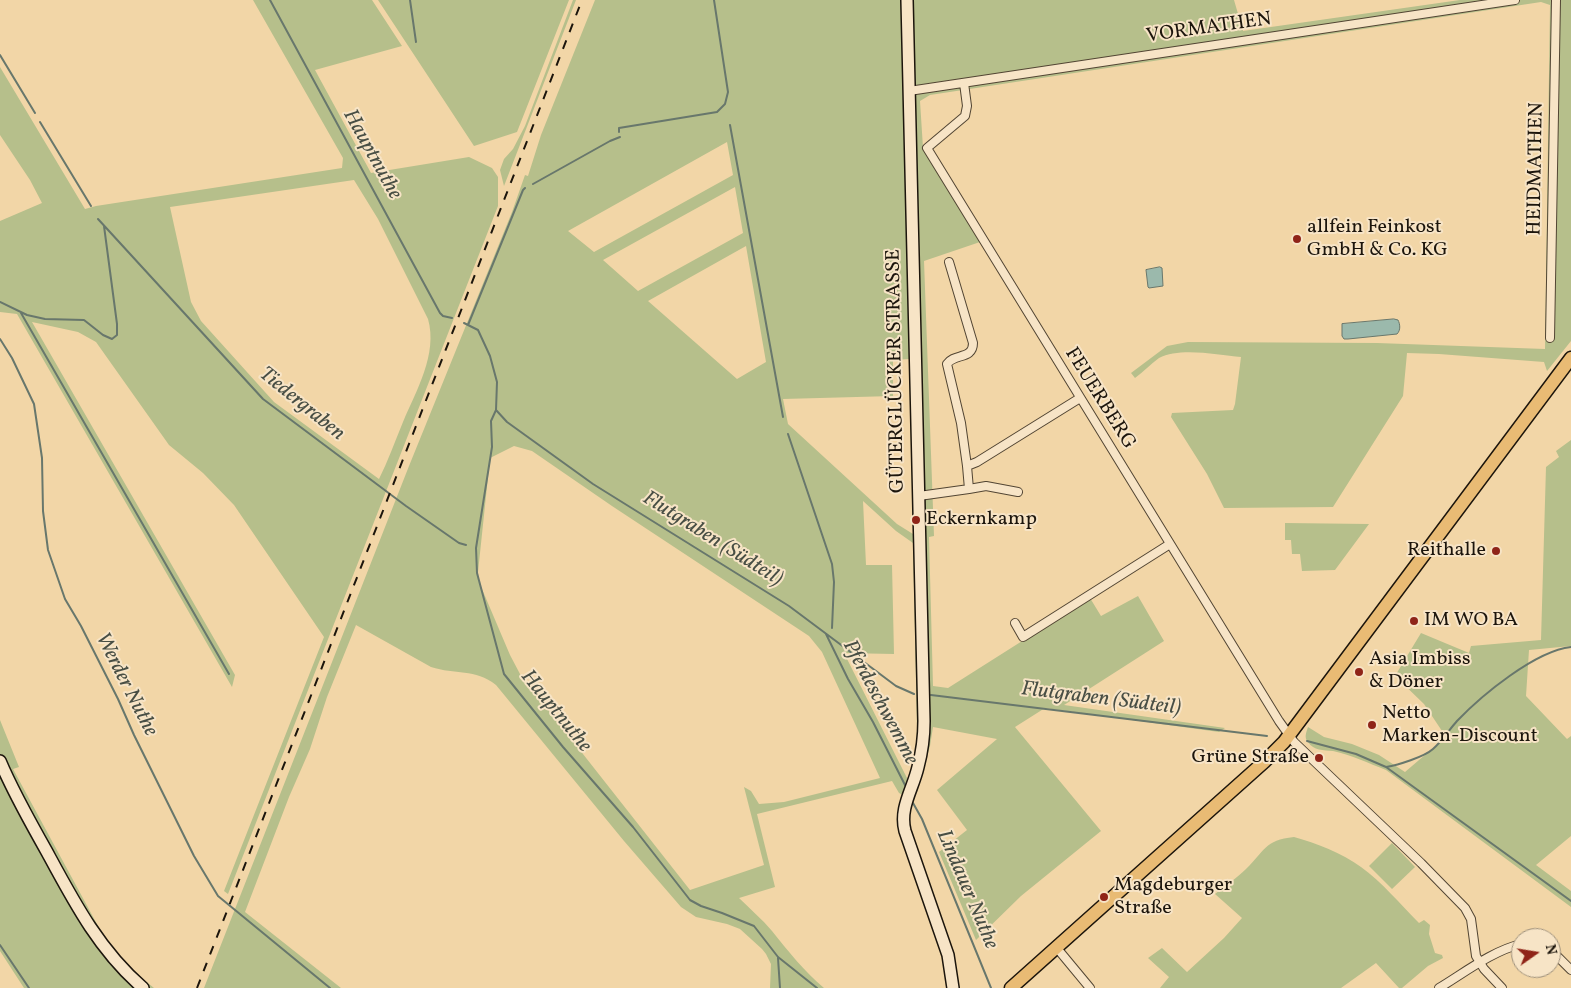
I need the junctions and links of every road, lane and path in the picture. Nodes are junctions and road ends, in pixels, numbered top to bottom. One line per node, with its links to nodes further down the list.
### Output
1 (907, 0): 5 (street, GÜTERGLÜCKER STRASSE)
2 (1515, 0): 4 (street, VORMATHEN)
3 (1556, 0): 7 (street, HEIDMATHEN)
4 (964, 83): 5 (street, VORMATHEN); 9 (street, FEUERBERG)
5 (909, 91): 13 (street, GÜTERGLÜCKER STRASSE)
6 (949, 262): 10 (street)
7 (1550, 338)
8 (1571, 358): 16 (main road)
9 (1080, 398): 10 (street); 14 (street, FEUERBERG)
10 (967, 466): 11 (street)
11 (969, 489): 12 (street); 13 (street)
12 (1018, 492)
13 (919, 496): 24 (street, GÜTERGLÜCKER STRASSE)
14 (1170, 544): 15 (street); 16 (street, FEUERBERG)
15 (1015, 623)
16 (1290, 736): 18 (main road); 21 (street)
17 (0, 761): 23 (street)
18 (1056, 948): 25 (main road); 26 (street)
19 (1511, 948): 21 (street)
20 (1561, 960): 22 (street)
21 (1480, 963): 27 (street); 28 (street)
22 (1571, 970)
23 (143, 988)
24 (953, 988)
25 (1011, 988)
26 (1090, 988)
27 (1439, 988)
28 (1502, 988)

